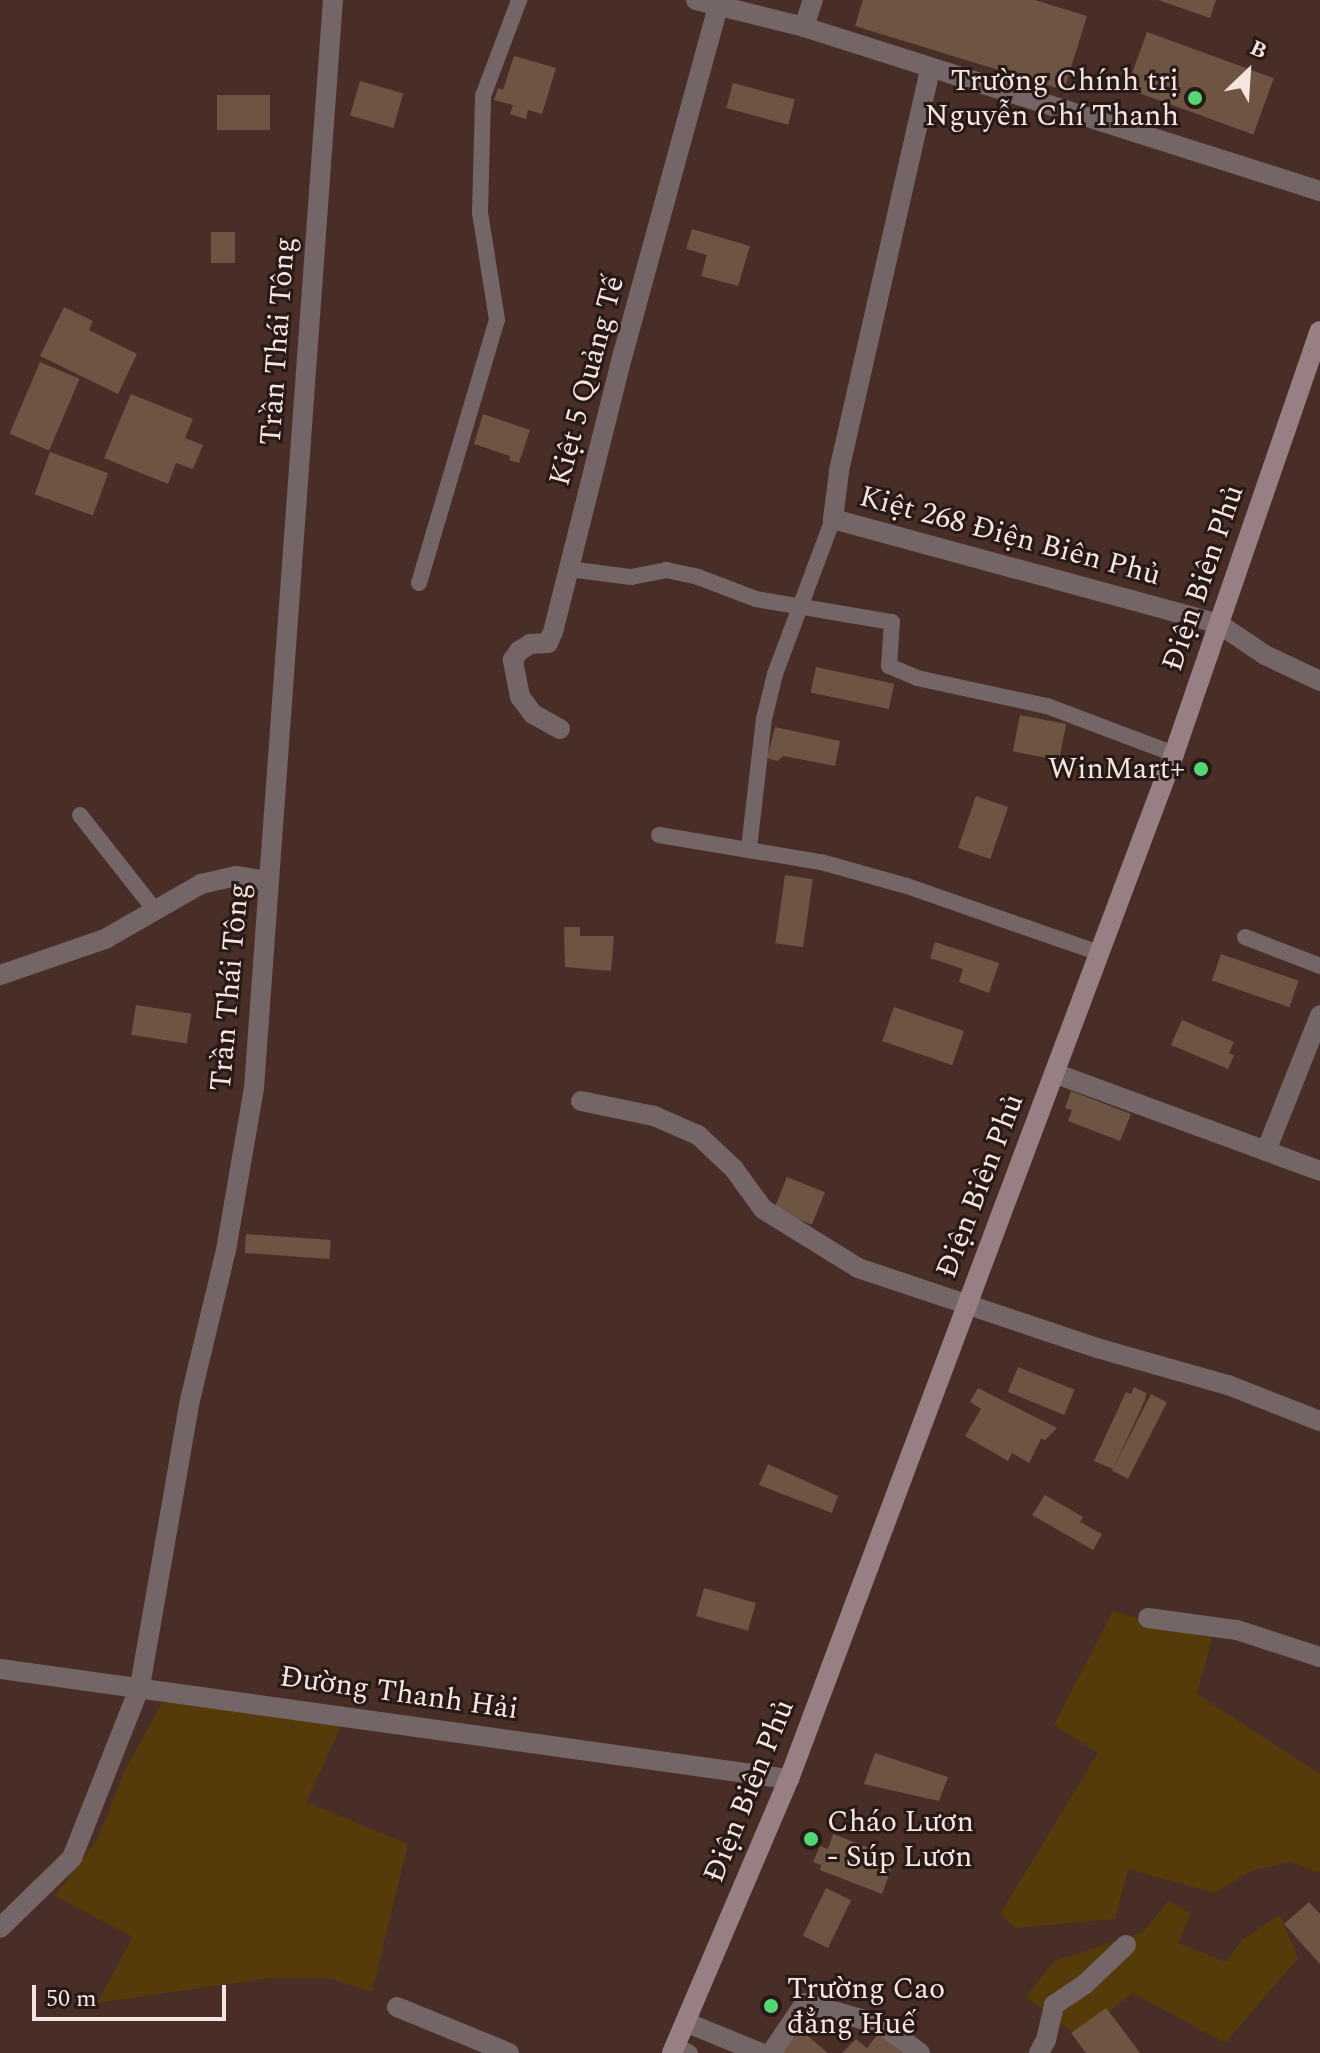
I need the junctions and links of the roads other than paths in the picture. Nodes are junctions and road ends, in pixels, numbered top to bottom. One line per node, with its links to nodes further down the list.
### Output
1 (333, 0): 21 (street, Trần Thái Tông)
2 (519, 0): 12 (lane)
3 (696, 0): 5 (street)
4 (813, 0): 6 (street)
5 (718, 7): 6 (street); 11 (street, Kiệt 5 Quảng Tế)
6 (804, 27): 7 (street)
7 (930, 70): 8 (street); 10 (street)
8 (1320, 191)
9 (1320, 331): 14 (main road, Điện Biên Phủ)
10 (833, 519): 13 (lane); 14 (street, Kiệt 268 Điện Biên Phủ)
11 (569, 569): 13 (lane); 16 (street, Kiệt 5 Quảng Tế)
12 (419, 583)
13 (802, 606): 17 (lane); 20 (lane)
14 (1219, 624): 15 (street, Kiệt 268 Điện Biên Phủ); 17 (main road, Điện Biên Phủ)
15 (1320, 681)
16 (560, 729)
17 (1174, 754): 24 (main road, Điện Biên Phủ)
18 (80, 815): 22 (lane)
19 (659, 835): 20 (lane)
20 (749, 848): 24 (lane)
21 (269, 881): 22 (street); 37 (street, Trần Thái Tông)
22 (154, 909): 26 (street)
23 (1245, 937): 25 (lane)
24 (1099, 953): 28 (main road, Điện Biên Phủ)
25 (1320, 966)
26 (0, 975)
27 (1320, 1015): 30 (street)
28 (1054, 1073): 30 (street); 32 (main road, Điện Biên Phủ)
29 (581, 1101): 32 (street)
30 (1266, 1151): 31 (street)
31 (1320, 1171)
32 (968, 1303): 33 (street); 38 (main road, Điện Biên Phủ)
33 (1320, 1421)
34 (1148, 1618): 35 (street)
35 (1320, 1657)
36 (0, 1669): 37 (street, Đường Thanh Hải)
37 (140, 1686): 38 (street, Đường Thanh Hải); 39 (street, Trần Thái Tông)
38 (789, 1779): 42 (main road, Điện Biên Phủ)
39 (0, 1928)
40 (1126, 1945): 48 (street)
41 (397, 2007): 44 (street)
42 (685, 2022): 43 (main road, Điện Biên Phủ); 45 (street)
43 (679, 2050)
44 (509, 2053)
45 (761, 2053)
46 (771, 2053): 47 (street)
47 (920, 2053)
48 (1039, 2053)

